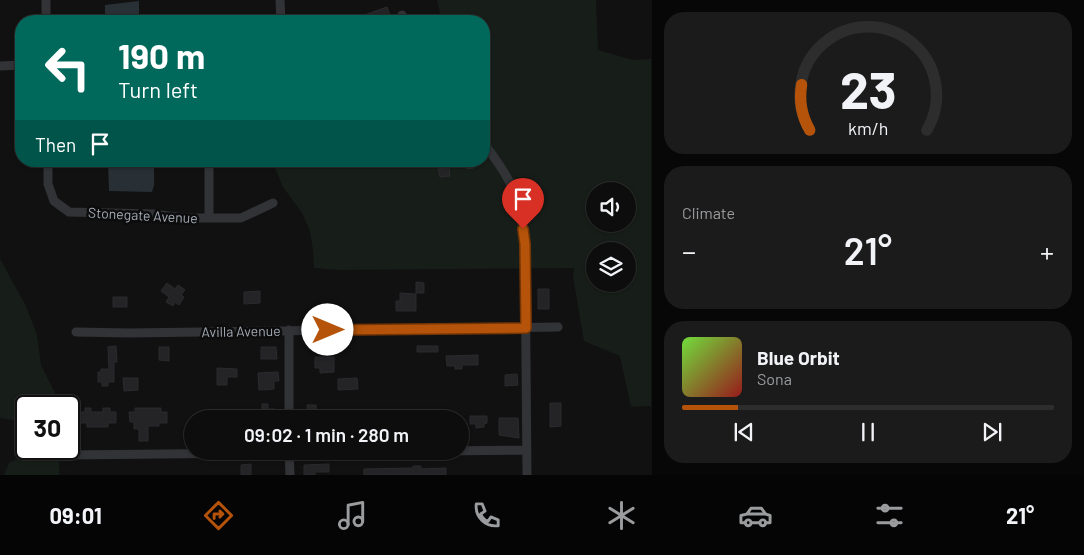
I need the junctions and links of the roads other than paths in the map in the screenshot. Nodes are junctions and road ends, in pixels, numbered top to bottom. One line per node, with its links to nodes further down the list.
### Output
1 (46, 0): 3 (street)
2 (280, 0): 4 (street)
3 (46, 15)
4 (281, 15)
5 (0, 66): 6 (street)
6 (15, 66)
7 (490, 153): 13 (street)
8 (48, 167): 11 (street, Stonegate Avenue)
9 (209, 167): 11 (street)
10 (273, 203): 11 (street, Stonegate Avenue)
11 (209, 218)
12 (558, 327): 13 (street, Avilla Avenue)
13 (526, 328): 14 (street, Avilla Avenue); 18 (street)
14 (289, 330): 15 (street, Avilla Avenue); 16 (street)
15 (76, 332)
16 (289, 410)
17 (469, 450): 18 (street)
18 (527, 450): 23 (street)
19 (184, 453): 20 (street)
20 (80, 455)
21 (289, 460): 22 (street)
22 (290, 475)
23 (527, 475)

